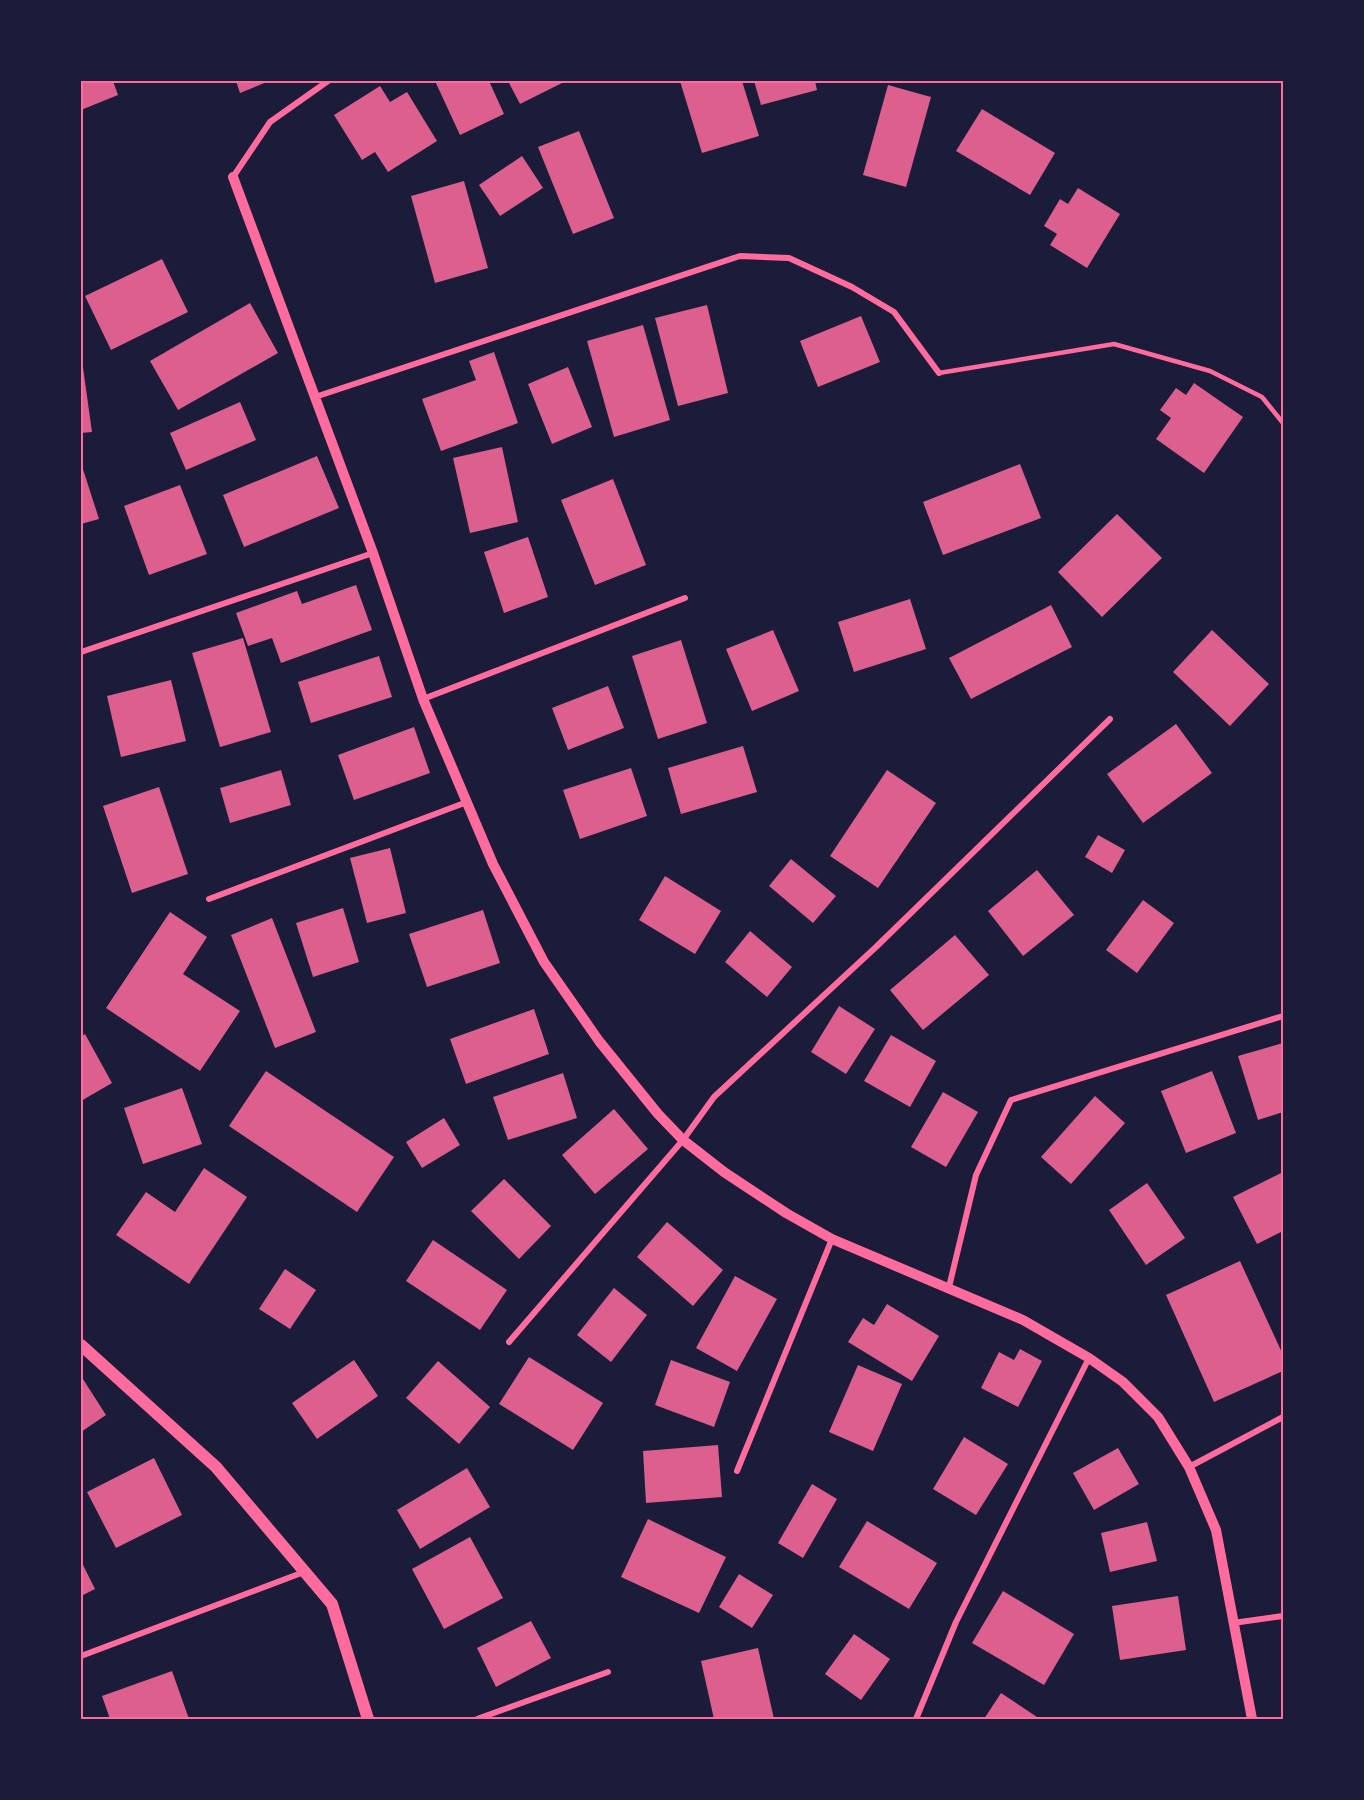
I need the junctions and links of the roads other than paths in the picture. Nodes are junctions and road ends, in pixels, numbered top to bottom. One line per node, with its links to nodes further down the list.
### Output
1 (328, 81): 2 (street)
2 (233, 177): 4 (street)
3 (939, 373): 4 (street); 5 (lane)
4 (315, 397): 6 (street)
5 (1283, 423)
6 (373, 553): 8 (street); 9 (street)
7 (685, 598): 9 (street)
8 (81, 652)
9 (423, 699): 11 (street)
10 (1110, 719): 14 (street)
11 (468, 801): 12 (street); 14 (street)
12 (209, 899)
13 (1283, 1016): 16 (street)
14 (683, 1140): 15 (street); 17 (street)
15 (832, 1239): 16 (street); 22 (street)
16 (949, 1287): 19 (street)
17 (508, 1342)
18 (81, 1346): 23 (main road)
19 (1089, 1358): 21 (street); 30 (street)
20 (1283, 1417): 21 (street)
21 (1189, 1467): 25 (street)
22 (737, 1471)
23 (304, 1571): 26 (street); 28 (main road)
24 (1283, 1616): 25 (street)
25 (1233, 1623): 31 (street)
26 (81, 1656)
27 (608, 1672): 29 (street)
28 (368, 1719)
29 (477, 1719)
30 (916, 1719)
31 (1251, 1719)

